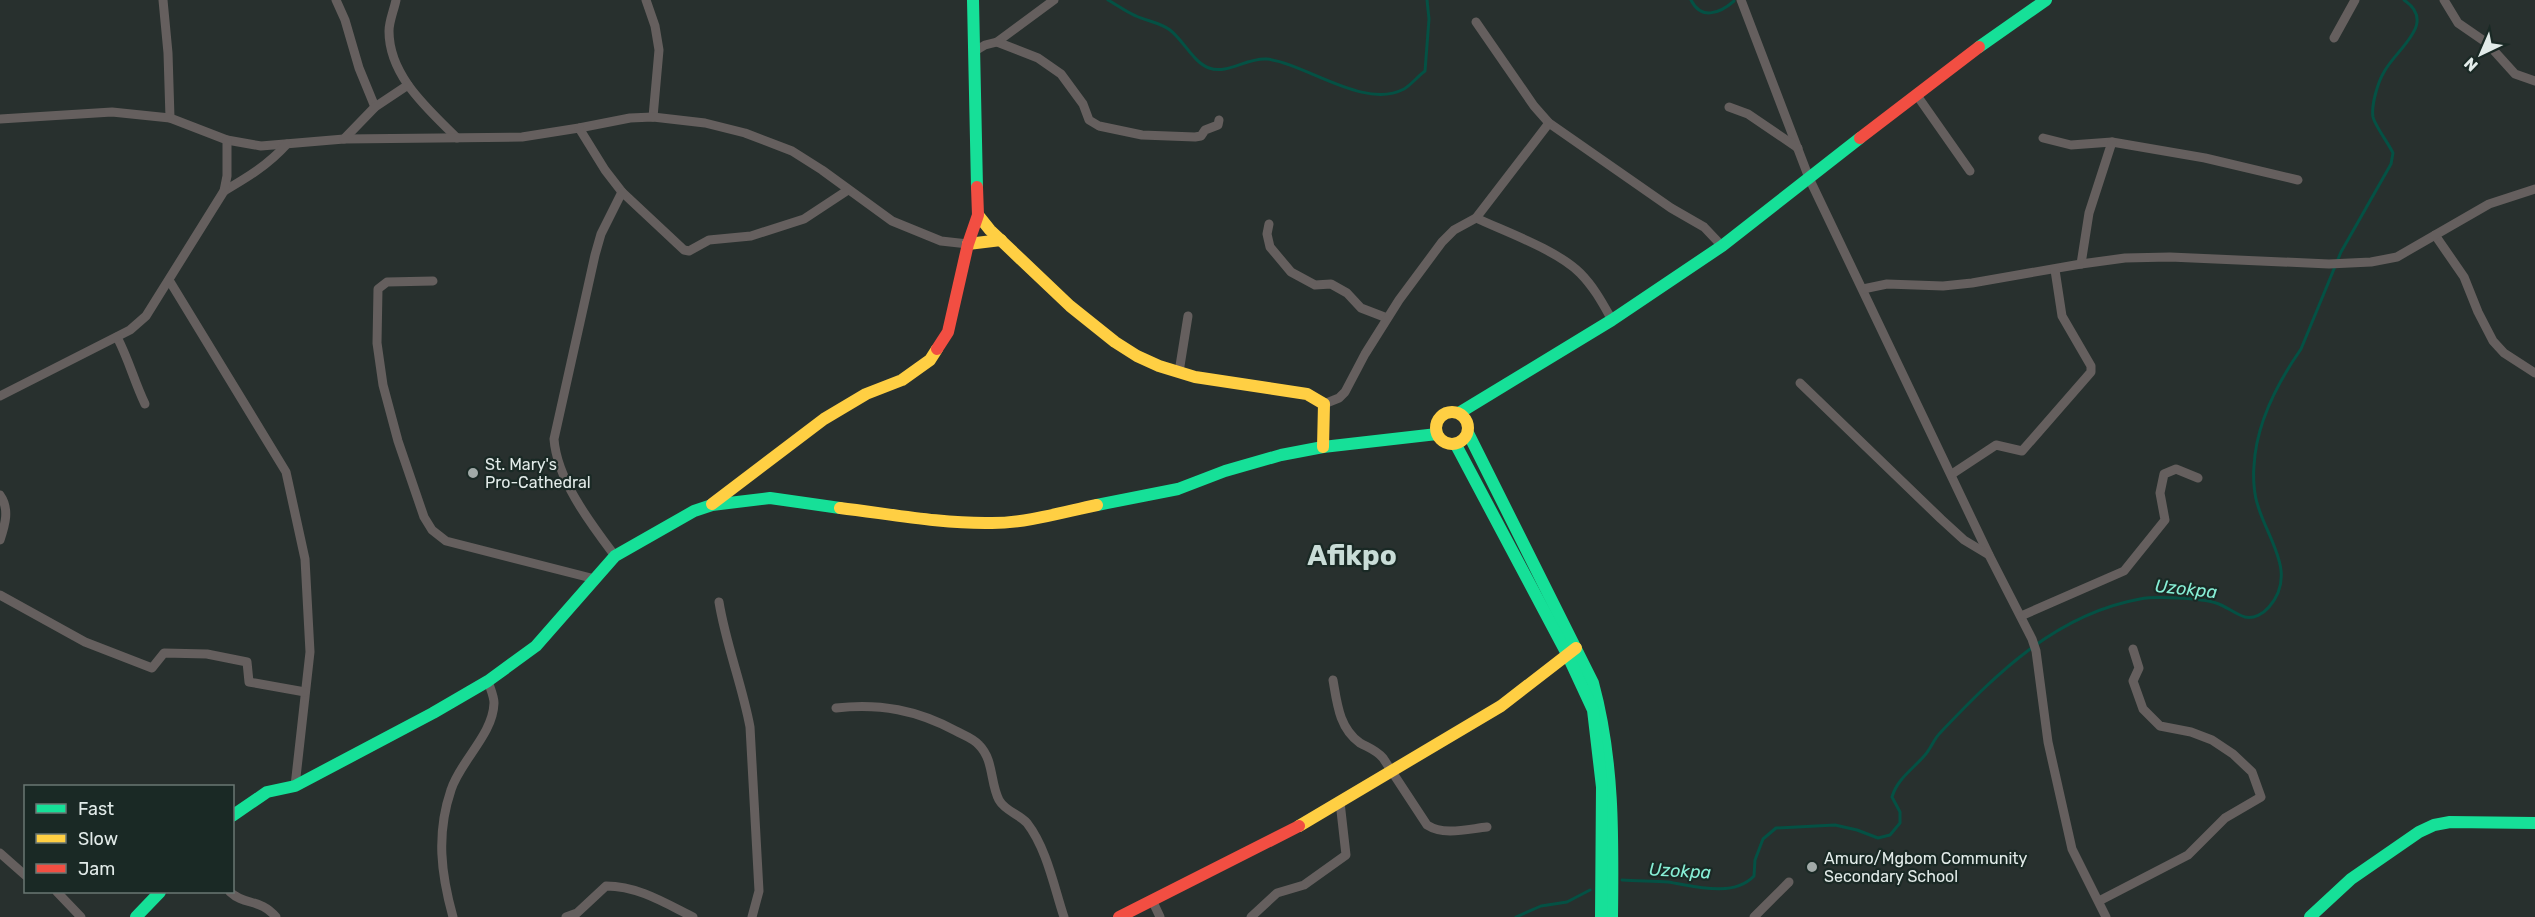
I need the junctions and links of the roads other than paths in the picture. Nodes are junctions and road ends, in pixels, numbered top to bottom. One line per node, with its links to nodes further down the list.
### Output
1 (163, 0): 21 (street)
2 (336, 0): 18 (street)
3 (396, 0): 16 (street)
4 (646, 0): 20 (street)
5 (973, 0): 14 (street)
6 (1054, 0): 13 (street)
7 (1740, 0): 32 (street)
8 (2046, 0): 17 (street)
9 (2355, 0): 12 (street)
10 (2444, 0): 15 (street)
11 (1476, 22): 24 (street)
12 (2334, 38)
13 (997, 42): 14 (street); 23 (street)
14 (975, 51): 40 (street)
15 (2535, 81)
16 (408, 85): 18 (street); 26 (street)
17 (1916, 94): 33 (street); 34 (street)
18 (375, 107): 28 (street)
19 (1729, 107): 32 (street)
20 (653, 117): 25 (street); 38 (street)
21 (170, 118): 22 (street); 29 (street)
22 (0, 119)
23 (1219, 120)
24 (1549, 123): 41 (street); 46 (street)
25 (579, 128): 26 (street); 39 (street)
26 (457, 138): 28 (street)
27 (2043, 138): 30 (street)
28 (344, 139): 31 (street)
29 (227, 140): 31 (street); 37 (street)
30 (2112, 142): 35 (street); 47 (street)
31 (286, 144): 37 (street)
32 (1798, 148): 34 (street)
33 (1970, 171)
34 (1809, 178): 46 (street); 51 (street)
35 (2298, 180)
36 (2535, 189): 43 (street)
37 (224, 190): 49 (street)
38 (848, 190): 39 (street); 45 (street)
39 (622, 192): 75 (street)
40 (978, 214): 44 (street); 45 (street)
41 (1476, 218): 53 (street); 54 (street)
42 (1269, 224): 53 (street)
43 (2435, 235): 47 (street); 57 (street)
44 (1001, 240): 45 (street); 56 (street)
45 (968, 244): 68 (street)
46 (1722, 246): 54 (street)
47 (2081, 264): 48 (street)
48 (2055, 270): 51 (street); 67 (street)
49 (169, 280): 55 (street); 84 (street)
50 (434, 281): 76 (street)
51 (1863, 289): 67 (street)
52 (1188, 316): 56 (street)
53 (1387, 318): 61 (street)
54 (1612, 320): 62 (street)
55 (117, 337): 59 (street); 60 (street)
56 (1179, 372): 61 (street)
57 (2535, 374)
58 (1800, 383): 74 (street)
59 (0, 396)
60 (145, 404)
61 (1324, 404): 66 (street)
62 (1459, 413): 63 (street); 64 (street)
63 (1468, 433): 65 (street); 81 (street)
64 (1437, 434): 65 (street); 66 (street)
65 (1456, 445): 81 (street)
66 (1323, 447): 71 (street)
67 (1952, 474): 74 (street)
68 (749, 476): 71 (street); 72 (street)
69 (2198, 478): 79 (street)
70 (0, 495): 73 (street)
71 (765, 498): 72 (street)
72 (712, 505): 75 (street)
73 (0, 540)
74 (1989, 555): 79 (street)
75 (615, 556): 76 (street)
76 (595, 579): 83 (street)
77 (0, 595): 84 (street)
78 (719, 602): 107 (street)
79 (2022, 616): 98 (street)
80 (2133, 649): 98 (street)
81 (1572, 651): 86 (street); 112 (street); 113 (street)
82 (1333, 680): 86 (street)
83 (488, 681): 87 (street); 104 (street)
84 (304, 692): 87 (street)
85 (837, 708): 108 (street)
86 (1392, 772): 88 (street); 91 (street)
87 (295, 786): 89 (street)
88 (1340, 802): 99 (street); 111 (street)
89 (234, 815)
90 (2535, 823): 116 (street)
91 (1487, 827)
92 (0, 853): 93 (street)
93 (24, 874)
94 (1789, 882): 114 (street)
95 (59, 893): 101 (street)
96 (158, 893): 102 (street)
97 (232, 893): 103 (street)
98 (2099, 901): 115 (street)
99 (1153, 902): 109 (street); 110 (street)
100 (678, 914): 105 (street); 106 (street)
101 (81, 917)
102 (136, 917)
103 (276, 917)
104 (453, 917)
105 (566, 917)
106 (693, 917)
107 (752, 917)
108 (1064, 917)
109 (1119, 917)
110 (1160, 917)
111 (1251, 917)
112 (1601, 917)
113 (1612, 917)
114 (1754, 917)
115 (2106, 917)
116 (2310, 917)

